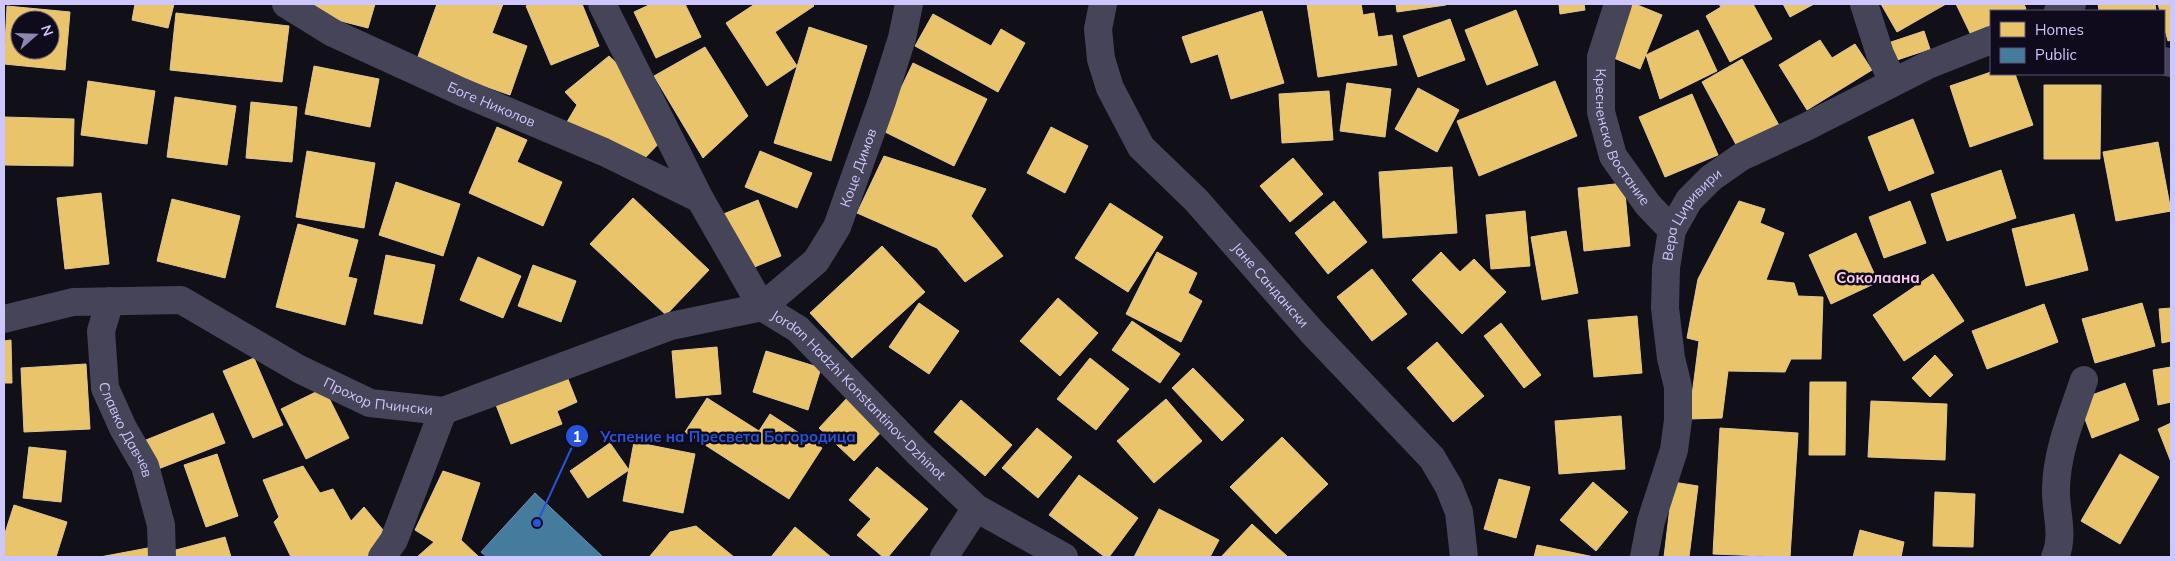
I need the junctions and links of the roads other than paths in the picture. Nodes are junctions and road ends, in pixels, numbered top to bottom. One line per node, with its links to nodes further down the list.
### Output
1 (286, 4): 11 (street, Боге Николов)
2 (602, 4): 11 (street, Jordan Hadzhi Konstantinov-Dzhinot)
3 (909, 4): 14 (street, Коце Димов)
4 (1103, 4): 23 (street, Јане Сандански)
5 (1618, 4): 12 (street, Кресненско Востание)
6 (1864, 4): 10 (street)
7 (2072, 4): 8 (street)
8 (2060, 10)
9 (1990, 40): 10 (street, Вера Циривири)
10 (1893, 82): 12 (street, Вера Циривири)
11 (700, 199): 14 (street, Jordan Hadzhi Konstantinov-Dzhinot)
12 (1672, 230): 24 (street, Вера Циривири)
13 (110, 301): 15 (street, Прохор Пчински); 17 (street, Прохор Пчински); 19 (street, Славко Давчев)
14 (762, 307): 17 (street, Прохор Пчински); 18 (street, Jordan Hadzhi Konstantinov-Dzhinot)
15 (4, 318)
16 (2084, 380): 25 (street)
17 (443, 410): 20 (street)
18 (976, 508): 21 (street); 22 (street, Jordan Hadzhi Konstantinov-Dzhinot)
19 (162, 557)
20 (382, 557)
21 (944, 557)
22 (1064, 557)
23 (1464, 557)
24 (1644, 557)
25 (2055, 557)

